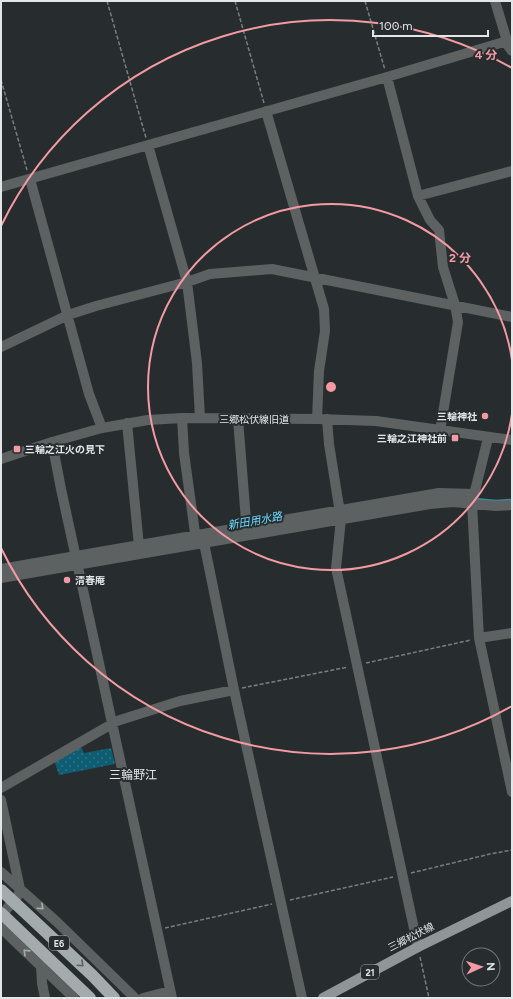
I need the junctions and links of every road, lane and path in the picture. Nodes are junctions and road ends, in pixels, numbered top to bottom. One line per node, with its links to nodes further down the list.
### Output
1 (107, 1): 9 (path)
2 (235, 1): 8 (path)
3 (365, 1): 6 (path)
4 (495, 1): 5 (street)
5 (509, 45): 6 (street)
6 (387, 77): 8 (street); 13 (street)
7 (1, 80): 11 (path)
8 (266, 111): 9 (street); 14 (street)
9 (148, 145): 11 (street); 15 (street)
10 (512, 171): 13 (street)
11 (30, 179): 12 (street); 17 (street)
12 (1, 187)
13 (418, 196): 16 (street)
14 (315, 278): 15 (street); 16 (street); 24 (street)
15 (187, 282): 17 (street); 22 (street)
16 (455, 305): 18 (street); 27 (street)
17 (68, 315): 19 (street); 26 (street)
18 (512, 317)
19 (1, 347)
20 (475, 414): 28 (path)
21 (182, 418): 22 (street, 三郷松伏線旧道); 25 (street, 三郷松伏線旧道); 37 (street)
22 (200, 418): 23 (street, 三郷松伏線旧道)
23 (238, 419): 24 (street, 三郷松伏線旧道); 36 (street)
24 (322, 419): 27 (street, 三郷松伏線旧道); 35 (street)
25 (127, 423): 26 (street, 三郷松伏線旧道); 38 (street)
26 (102, 428): 31 (street, 三郷松伏線旧道)
27 (440, 431): 28 (street, 三郷松伏線旧道)
28 (451, 433): 29 (street, 三郷松伏線旧道)
29 (488, 438): 30 (street, 三郷松伏線旧道); 33 (street)
30 (512, 440)
31 (52, 442): 32 (street, 三郷松伏線旧道); 39 (street)
32 (1, 459)
33 (473, 498): 34 (street); 35 (street); 43 (street)
34 (512, 505)
35 (340, 514): 36 (street); 51 (street)
36 (247, 531): 37 (street)
37 (198, 540): 38 (street); 39 (street); 44 (street)
38 (139, 546): 39 (street)
39 (77, 560): 40 (street); 41 (street); 45 (street)
40 (1, 569)
41 (1, 578)
42 (512, 633): 43 (street)
43 (479, 638): 47 (street)
44 (234, 690): 45 (street); 55 (street)
45 (112, 724): 46 (street); 59 (street)
46 (1, 788)
47 (512, 792)
48 (1, 800): 52 (street)
49 (512, 850): 51 (path)
50 (1, 872): 52 (street)
51 (402, 876): 55 (path); 60 (street)
52 (20, 889): 57 (street); 62 (street, one-way to 62)
53 (1, 890): 68 (highway, E6, one-way to 68, bridge)
54 (512, 901): 60 (main road, 三郷松伏線 / 21)
55 (281, 902): 59 (path); 71 (street)
56 (1, 913): 66 (highway, E6, bridge)
57 (1, 916)
58 (1, 928): 61 (street, one-way to 58)
59 (157, 929): 63 (street)
60 (418, 947): 72 (main road, 三郷松伏線 / 21); 73 (path)
61 (41, 966): 64 (street); 65 (street)
62 (123, 986): 67 (street); 69 (street)
63 (171, 994): 70 (street)
64 (45, 998)
65 (74, 998)
66 (90, 998)
67 (110, 998)
68 (114, 998)
69 (135, 998)
70 (143, 998)
71 (302, 998)
72 (324, 998)
73 (429, 998)

